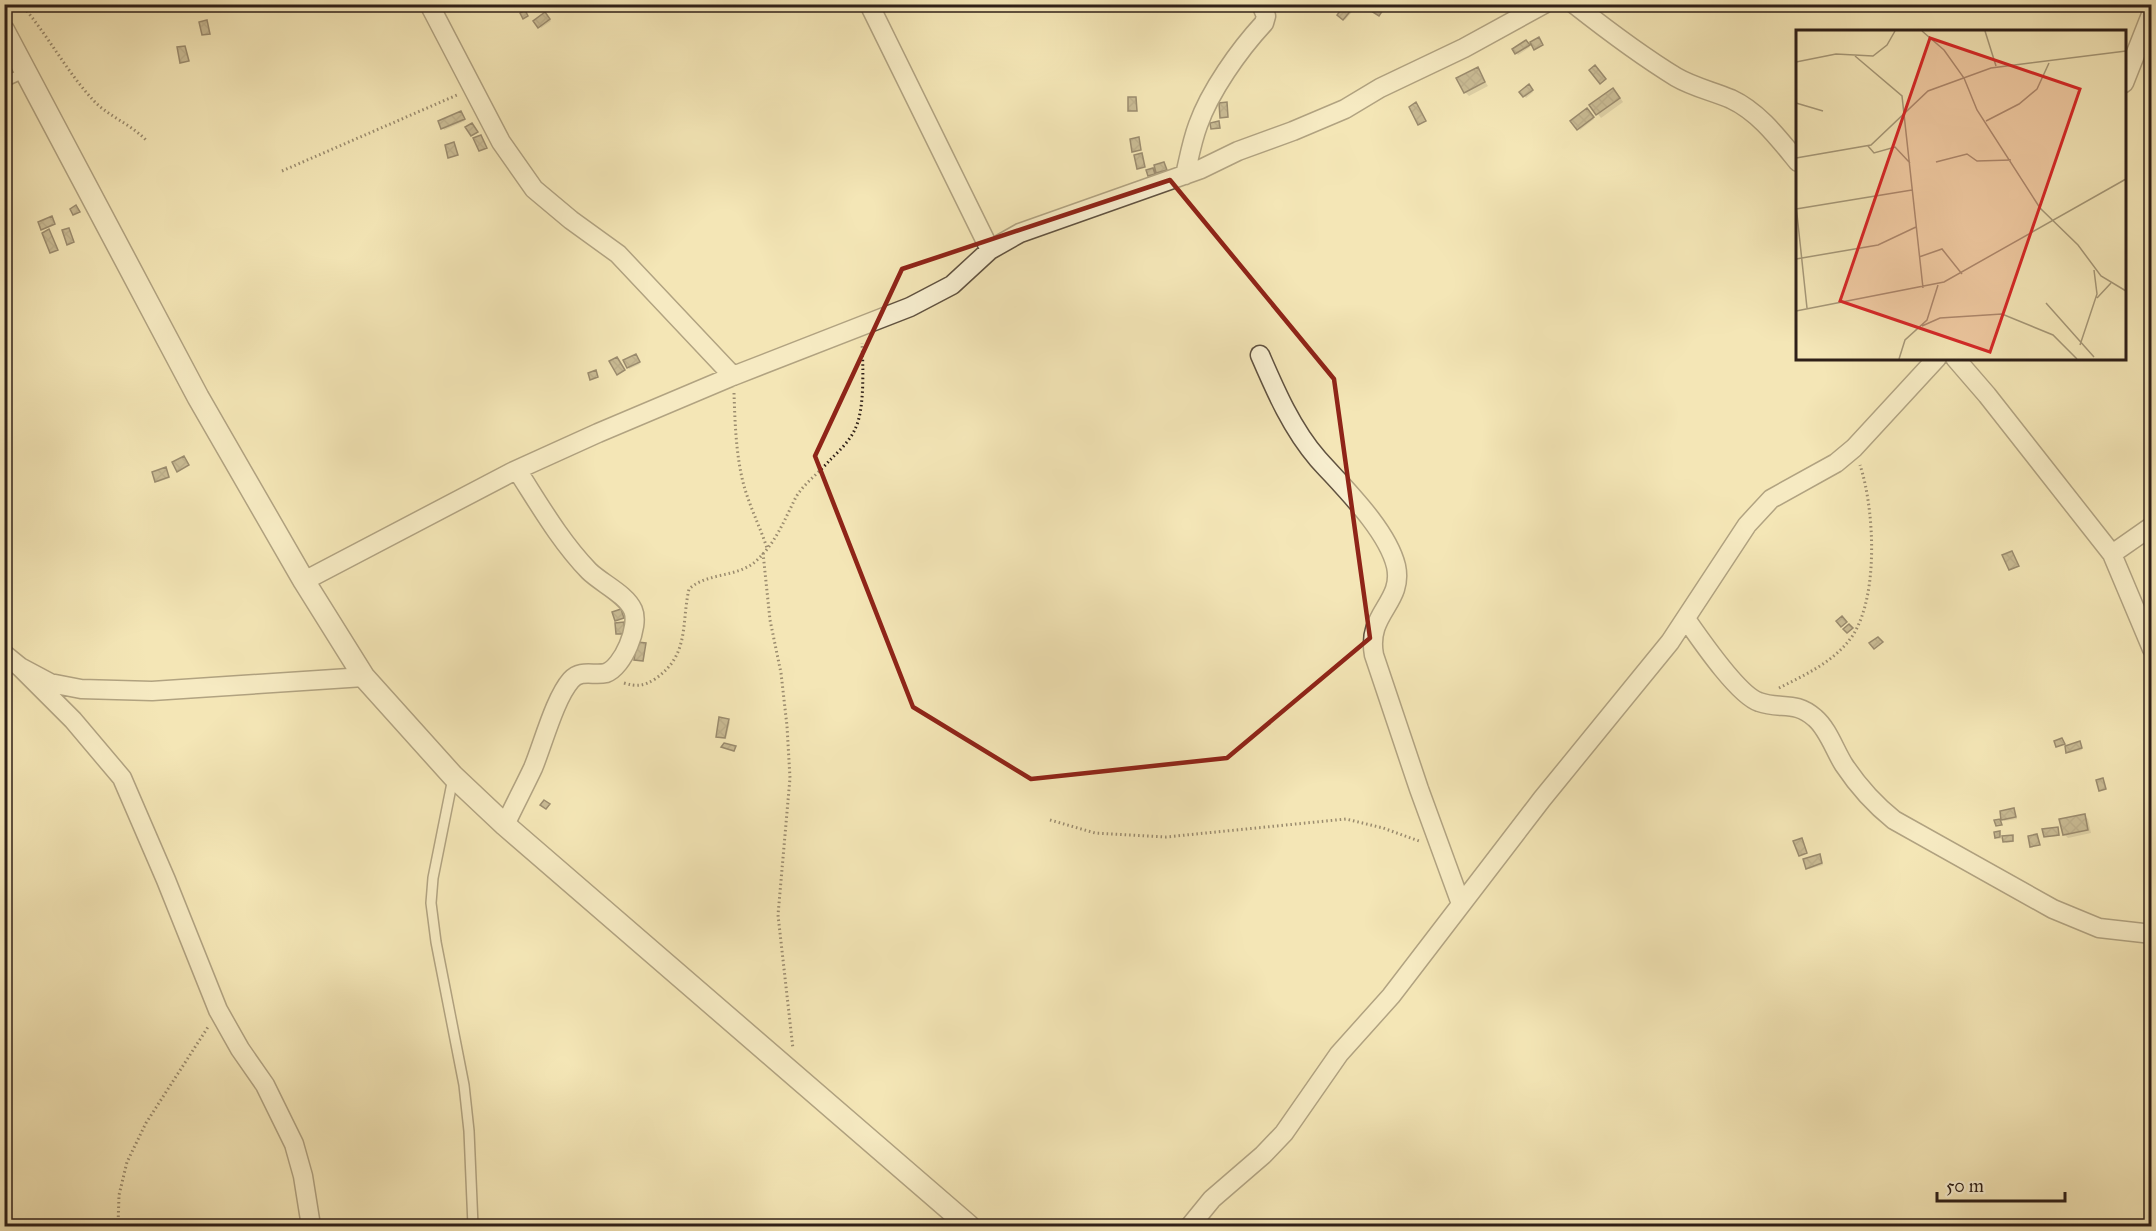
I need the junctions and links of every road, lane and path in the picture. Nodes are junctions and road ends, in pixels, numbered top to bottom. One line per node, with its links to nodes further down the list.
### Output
1 (21, 4): 13 (path)
2 (429, 4): 12 (street)
3 (869, 4): 17 (street)
4 (1261, 4): 16 (street)
5 (1544, 4): 16 (street)
6 (1574, 4): 14 (street)
7 (2151, 12): 10 (street)
8 (4, 31): 9 (street)
9 (26, 72): 11 (lane); 29 (street)
10 (2126, 78)
11 (4, 82)
12 (473, 89): 15 (path); 22 (street)
13 (146, 140)
14 (1796, 161)
15 (282, 171)
16 (1185, 175): 17 (street)
17 (990, 250): 18 (street)
18 (862, 326): 22 (street); 26 (path)
19 (1260, 355): 40 (street)
20 (1934, 360): 23 (street)
21 (1957, 360): 28 (street)
22 (733, 376): 24 (street); 26 (path)
23 (1854, 448): 30 (street); 36 (path)
24 (517, 470): 29 (street); 34 (street)
25 (2151, 526): 28 (street)
26 (767, 548): 27 (path)
27 (763, 553): 34 (path); 44 (path)
28 (2112, 554): 31 (street)
29 (304, 581): 35 (street)
30 (1686, 620): 36 (street); 41 (street)
31 (2151, 649)
32 (4, 654): 33 (street)
33 (20, 667): 35 (street); 43 (street)
34 (597, 675): 39 (street)
35 (364, 677): 37 (street)
36 (1756, 702): 42 (street)
37 (453, 776): 39 (street); 47 (lane)
38 (1050, 820): 40 (path)
39 (504, 825): 44 (street)
40 (1442, 853): 41 (street)
41 (1461, 903): 49 (street)
42 (2151, 934)
43 (218, 1010): 45 (path); 46 (street)
44 (796, 1077): 48 (street)
45 (118, 1227)
46 (311, 1227)
47 (473, 1227)
48 (969, 1227)
49 (1190, 1227)

